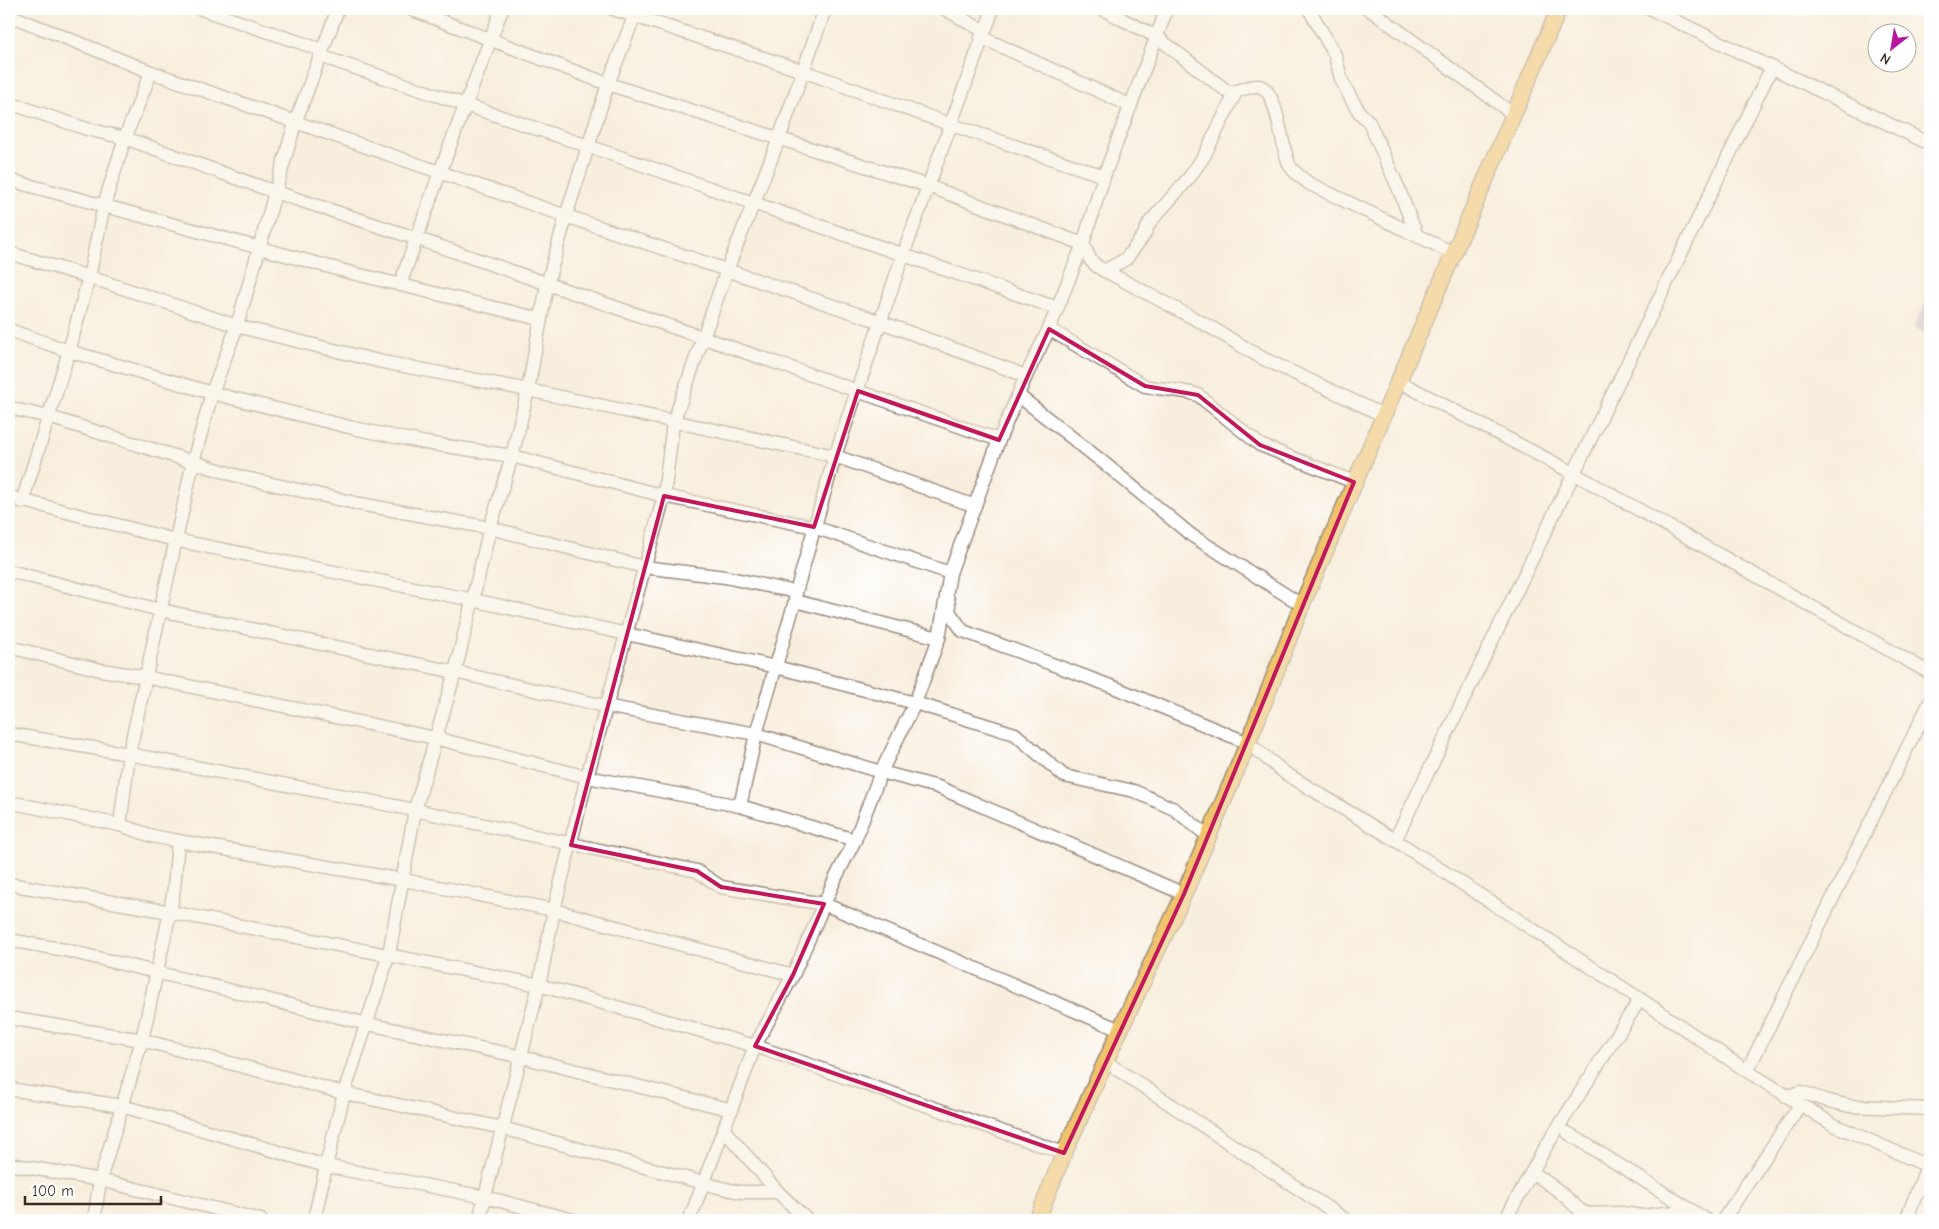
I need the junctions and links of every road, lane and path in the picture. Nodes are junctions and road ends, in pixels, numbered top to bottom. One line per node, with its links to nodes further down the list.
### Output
1 (201, 9): 21 (street)
2 (338, 9): 21 (street)
3 (410, 9): 20 (street)
4 (502, 9): 20 (street)
5 (613, 9): 15 (street)
6 (825, 9): 23 (street)
7 (945, 9): 18 (street)
8 (993, 9): 18 (street)
9 (1102, 9): 19 (street)
10 (1167, 9): 19 (street)
11 (1309, 9): 45 (street)
12 (1369, 9): 30 (street)
13 (1559, 9): 30 (main road)
14 (1651, 9): 22 (street)
15 (635, 12): 23 (street); 25 (street)
16 (24, 14): 17 (street); 24 (street)
17 (9, 15)
18 (982, 34): 29 (street); 32 (street)
19 (1157, 37): 26 (street); 29 (street)
20 (489, 40): 25 (street); 28 (street)
21 (321, 53): 28 (street); 31 (street)
22 (1772, 68): 35 (street); 79 (street)
23 (803, 71): 32 (street); 34 (street)
24 (151, 72): 31 (street); 33 (street)
25 (608, 84): 34 (street); 36 (street)
26 (1236, 92): 45 (street); 53 (street)
27 (9, 103): 33 (street)
28 (466, 106): 36 (street); 37 (street)
29 (1131, 106): 38 (street)
30 (1513, 114): 50 (main road)
31 (294, 123): 37 (street); 41 (street)
32 (949, 124): 38 (street); 40 (street)
33 (125, 138): 41 (street); 43 (street)
34 (779, 139): 40 (street); 42 (street)
35 (1930, 144)
36 (588, 146): 42 (street); 44 (street)
37 (440, 172): 44 (street); 46 (street)
38 (1104, 176): 47 (street)
39 (9, 180): 43 (street)
40 (928, 186): 47 (street); 51 (street)
41 (275, 192): 46 (street); 48 (street)
42 (752, 203): 51 (street); 52 (street)
43 (104, 205): 48 (street); 54 (street)
44 (566, 216): 52 (street); 56 (street)
45 (1417, 236): 50 (street)
46 (418, 239): 55 (street); 56 (street)
47 (1083, 244): 53 (street); 57 (street)
48 (258, 247): 55 (street); 60 (street)
49 (9, 253): 54 (street)
50 (1453, 253): 66 (main road)
51 (902, 255): 57 (street); 59 (street)
52 (727, 270): 59 (street); 63 (street)
53 (1104, 270): 72 (street)
54 (89, 277): 60 (street); 64 (street)
55 (400, 285): 58 (street)
56 (547, 285): 58 (street); 63 (street)
57 (1057, 308): 61 (street)
58 (540, 319): 67 (street)
59 (881, 322): 65 (street); 68 (street)
60 (237, 326): 67 (street); 69 (street)
61 (1049, 329): 65 (street); 80 (street)
62 (9, 330): 64 (street)
63 (704, 338): 68 (street); 74 (street)
64 (69, 351): 69 (street); 73 (street)
65 (1026, 376): 70 (street)
66 (1398, 381): 72 (main road); 79 (street)
67 (528, 390): 74 (street); 76 (street)
68 (858, 391): 75 (street); 77 (street)
69 (212, 393): 76 (street); 78 (street)
70 (1018, 396): 75 (street); 94 (street)
71 (9, 408): 73 (street)
72 (1383, 415): 80 (main road)
73 (49, 417): 78 (street); 83 (street)
74 (674, 423): 77 (street); 81 (street)
75 (999, 440): 84 (street)
76 (512, 456): 81 (street); 86 (street)
77 (834, 456): 84 (street); 85 (street)
78 (193, 462): 86 (street); 87 (street)
79 (1575, 474): 101 (street); 119 (street)
80 (1354, 482): 94 (main road)
81 (664, 496): 85 (street); 88 (street)
82 (9, 498): 83 (street)
83 (22, 502): 87 (street)
84 (975, 506): 90 (street)
85 (814, 527): 90 (street); 92 (street)
86 (490, 528): 88 (street); 93 (street)
87 (175, 540): 93 (street); 95 (street)
88 (644, 567): 92 (street); 96 (street)
89 (9, 571): 95 (street)
90 (950, 573): 91 (street)
91 (947, 588): 97 (street); 109 (street)
92 (796, 597): 97 (street); 99 (street)
93 (474, 600): 96 (street); 100 (street)
94 (1302, 605): 109 (main road)
95 (160, 610): 100 (street); 102 (street)
96 (627, 636): 99 (street); 105 (street)
97 (939, 638): 104 (street)
98 (9, 647): 102 (street)
99 (776, 667): 104 (street); 107 (street)
100 (455, 672): 105 (street); 108 (street)
101 (1930, 673)
102 (145, 677): 108 (street); 110 (street)
103 (1930, 702): 141 (street)
104 (915, 703): 111 (street); 117 (street)
105 (605, 706): 107 (street); 112 (street)
106 (9, 734): 110 (street)
107 (756, 734): 111 (street); 114 (street)
108 (434, 738): 112 (street); 115 (street)
109 (1248, 743): 117 (main road); 119 (street)
110 (129, 754): 115 (street); 116 (street)
111 (881, 772): 118 (street); 124 (street)
112 (587, 777): 114 (street); 121 (street)
113 (9, 802): 116 (street)
114 (740, 806): 118 (street)
115 (415, 810): 121 (street); 122 (street)
116 (120, 825): 120 (street)
117 (1208, 836): 124 (main road)
118 (855, 840): 125 (street)
119 (1395, 840): 133 (street)
120 (178, 841): 122 (street); 127 (street)
121 (571, 845): 125 (street); 126 (street)
122 (403, 880): 126 (street); 129 (street)
123 (9, 884): 127 (street)
124 (1184, 894): 136 (main road)
125 (824, 904): 131 (street); 136 (street)
126 (554, 910): 131 (street); 132 (street)
127 (170, 912): 129 (street); 130 (street)
128 (9, 940): 130 (street)
129 (389, 954): 132 (street); 135 (street)
130 (155, 973): 135 (street); 137 (street)
131 (793, 975): 138 (street)
132 (540, 985): 138 (street); 139 (street)
133 (1640, 999): 141 (street); 171 (street)
134 (9, 1018): 137 (street)
135 (368, 1024): 139 (street); 143 (street)
136 (1120, 1030): 140 (main road)
137 (142, 1040): 143 (street); 146 (street)
138 (756, 1046): 147 (street); 152 (street)
139 (522, 1057): 147 (street); 149 (street)
140 (1106, 1062): 152 (main road); 170 (street)
141 (1746, 1072): 144 (street)
142 (9, 1088): 146 (street)
143 (344, 1093): 149 (street); 155 (street)
144 (1786, 1096): 145 (street); 148 (street)
145 (1800, 1105): 154 (street); 173 (street)
146 (122, 1106): 155 (street); 157 (street)
147 (732, 1110): 150 (street)
148 (1927, 1111)
149 (502, 1128): 158 (street); 160 (street)
150 (724, 1130): 158 (street); 159 (street)
151 (1568, 1133): 161 (street)
152 (1064, 1154): 169 (main road)
153 (9, 1164): 157 (street)
154 (1929, 1164): 174 (street)
155 (326, 1166): 160 (street); 164 (street)
156 (1538, 1176): 161 (street)
157 (100, 1180): 162 (street); 163 (street)
158 (704, 1183): 159 (street); 167 (street)
159 (778, 1192): 168 (street)
160 (485, 1197): 165 (street); 166 (street)
161 (1692, 1210): 172 (street)
162 (94, 1220)
163 (262, 1220)
164 (314, 1220)
165 (480, 1220)
166 (573, 1220)
167 (688, 1220)
168 (807, 1220)
169 (1037, 1220)
170 (1346, 1220)
171 (1505, 1220)
172 (1707, 1220)
173 (1723, 1220)
174 (1906, 1220)

